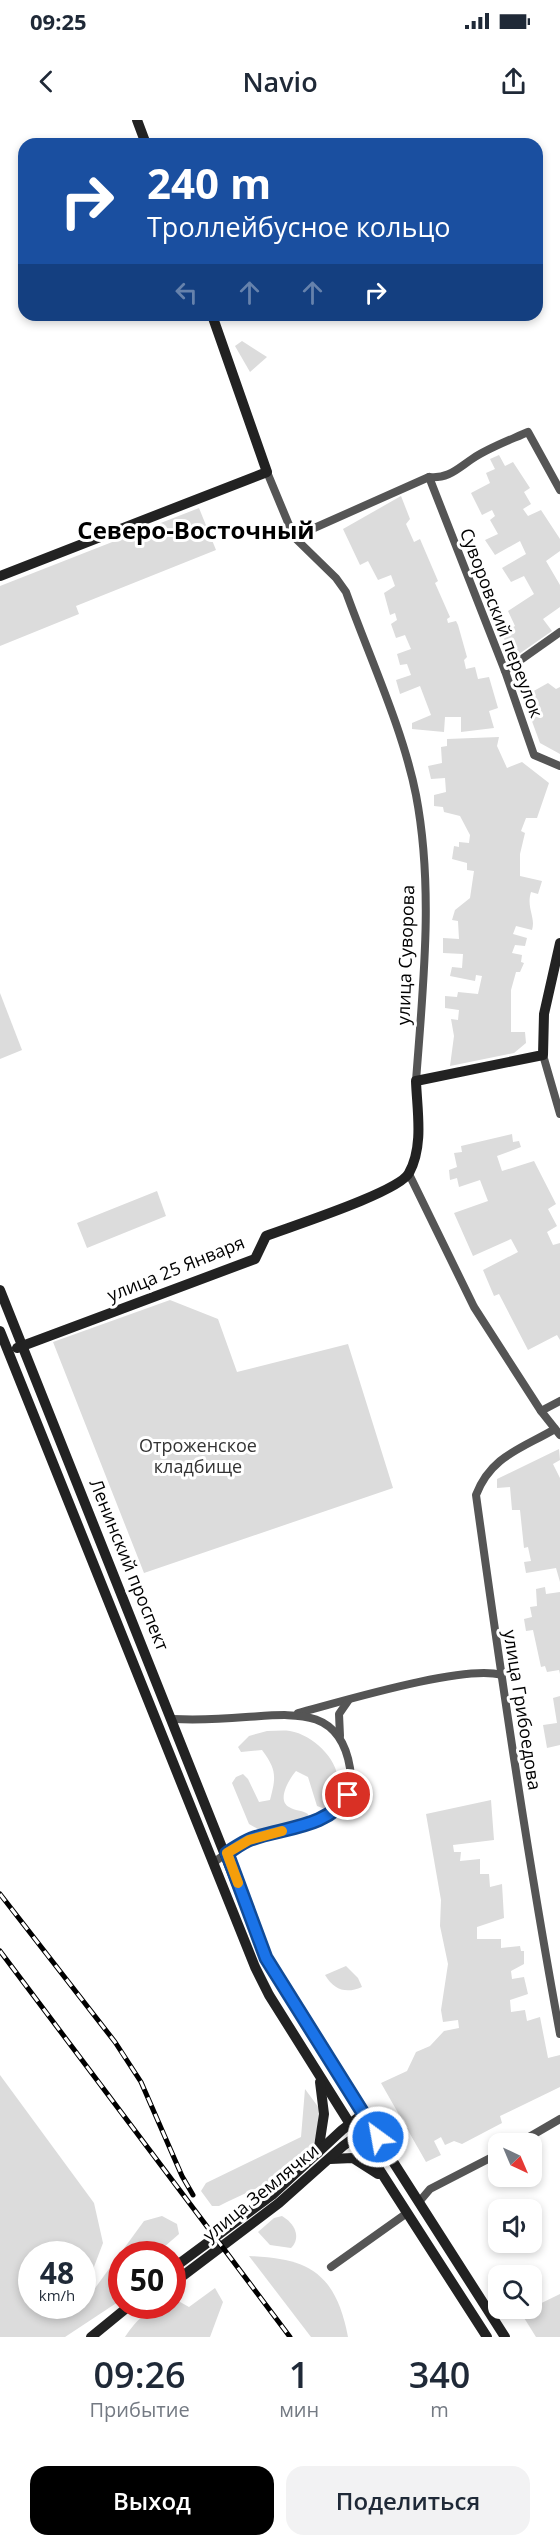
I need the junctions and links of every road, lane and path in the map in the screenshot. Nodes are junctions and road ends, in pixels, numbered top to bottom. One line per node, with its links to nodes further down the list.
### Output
1 (137, 120): 2 (main road)
2 (144, 138)
3 (214, 321): 4 (main road)
4 (267, 472): 7 (street, улица Суворова); 8 (main road)
5 (429, 477): 6 (street); 7 (street); 10 (street, Суворовский переулок)
6 (560, 490)
7 (294, 537): 14 (street, улица Суворова)
8 (0, 576)
9 (560, 632): 10 (street)
10 (505, 671): 11 (street, Суворовский переулок)
11 (560, 766)
12 (560, 943): 13 (main road)
13 (543, 1055): 14 (main road); 15 (street)
14 (416, 1081): 16 (main road, улица Суворова)
15 (560, 1114)
16 (409, 1174): 19 (main road, улица 25 Января); 22 (street)
17 (0, 1290): 19 (main road, Ленинский проспект)
18 (0, 1331): 20 (main road, Ленинский проспект)
19 (22, 1346): 20 (main road, улица 25 Января); 28 (main road, Ленинский проспект)
20 (8, 1351): 25 (main road, Ленинский проспект)
21 (560, 1401): 22 (street)
22 (541, 1411): 23 (street)
23 (558, 1432): 24 (street, улица Грибоедова)
24 (501, 1675): 26 (street); 32 (street, улица Грибоедова)
25 (146, 1696): 28 (main road); 31 (main road, Ленинский проспект)
26 (350, 1700): 27 (street); 29 (street)
27 (295, 1714): 28 (street); 29 (street)
28 (173, 1719): 30 (main road, Ленинский проспект)
29 (341, 1740): 30 (street)
30 (227, 1853): 31 (street); 34 (main road, Ленинский проспект)
31 (213, 1863): 33 (main road, Ленинский проспект)
32 (560, 2034)
33 (316, 2070): 36 (main road, Ленинский проспект); 40 (main road)
34 (363, 2114): 36 (main road, улица Землячки); 37 (main road, Ленинский проспект)
35 (560, 2119): 38 (street)
36 (350, 2124): 39 (main road, Ленинский проспект); 40 (main road, улица Землячки)
37 (370, 2126): 39 (main road, улица Землячки); 43 (main road, Ленинский проспект)
38 (536, 2133)
39 (357, 2135): 40 (main road, улица Землячки); 42 (main road, Ленинский проспект)
40 (322, 2157): 42 (main road); 45 (main road, улица Землячки); 47 (main road, улица Землячки)
41 (488, 2160): 43 (street)
42 (386, 2180): 44 (main road, Ленинский проспект)
43 (419, 2202): 53 (main road, Ленинский проспект)
44 (407, 2213): 46 (street); 52 (main road, Ленинский проспект)
45 (186, 2259)
46 (331, 2267)
47 (186, 2273)
48 (113, 2319): 50 (main road)
49 (116, 2319): 50 (main road)
50 (106, 2325): 51 (main road)
51 (91, 2337)
52 (487, 2337)
53 (505, 2337)

